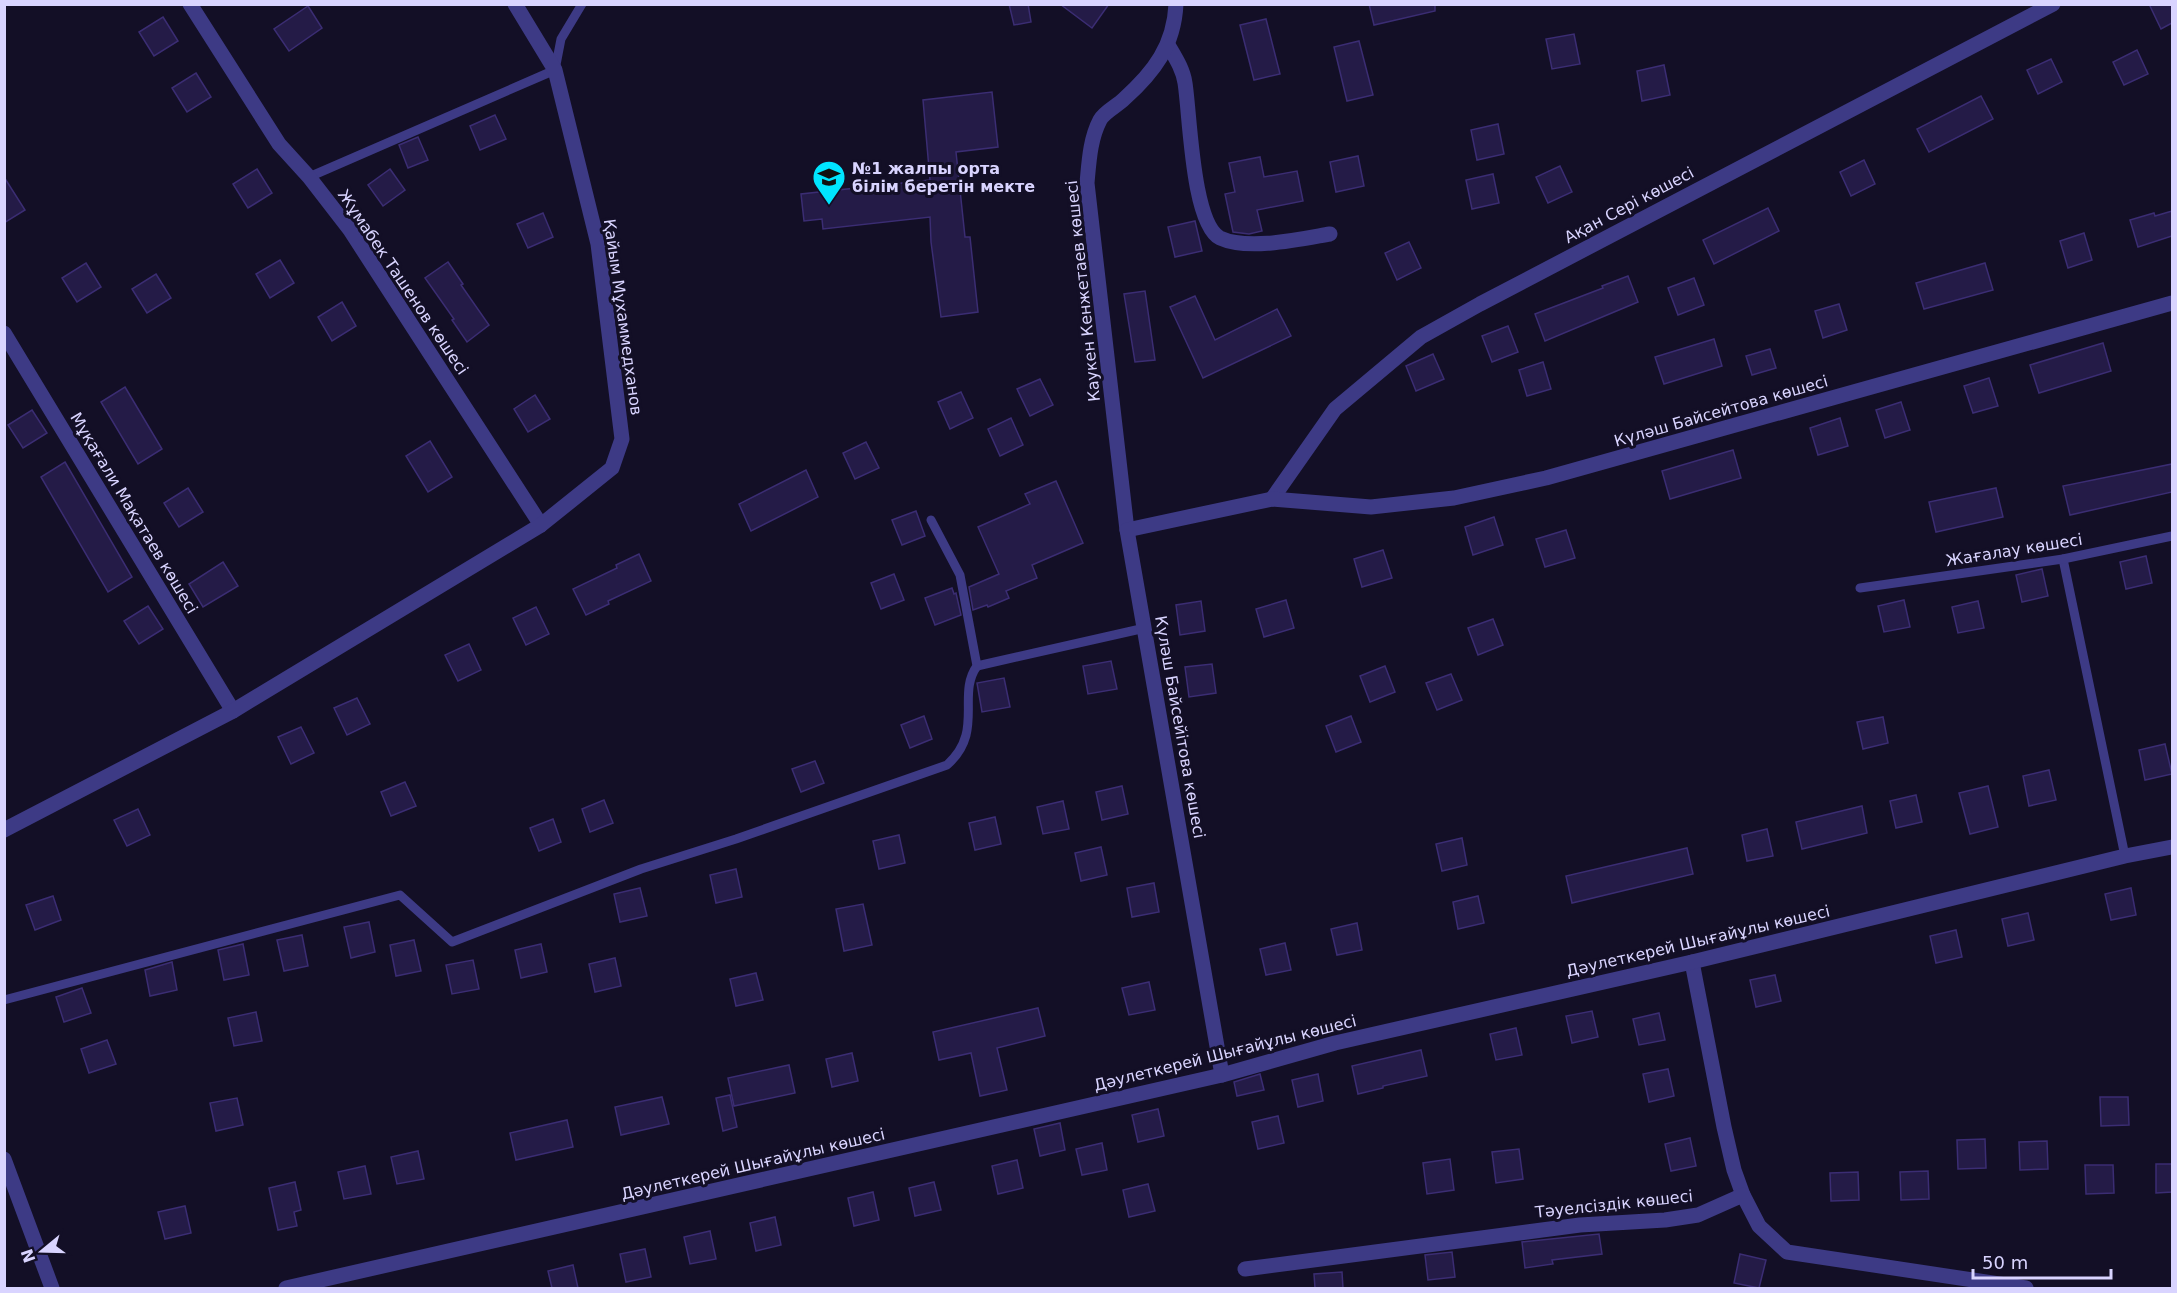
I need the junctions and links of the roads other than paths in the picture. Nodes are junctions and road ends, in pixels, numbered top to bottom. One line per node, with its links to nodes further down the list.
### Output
1 (190, 4): 8 (street, Жұмабек Ташенов көшесі)
2 (514, 4): 7 (street, Қайым Мұхаммедханов)
3 (582, 4): 7 (lane)
4 (1176, 4): 6 (street, Каукен Кенжетаев көшесі)
5 (2053, 4): 12 (street, Ақан Сері көшесі)
6 (1168, 45): 9 (street); 15 (street, Каукен Кенжетаев көшесі)
7 (555, 70): 8 (lane); 14 (street, Қайым Мұхаммедханов)
8 (309, 177): 14 (street, Жұмабек Ташенов көшесі)
9 (1330, 234)
10 (2172, 303): 12 (street, Күләш Байсейтова көшесі)
11 (4, 333): 21 (street, Мұқағали Мақатаев көшесі)
12 (1272, 500): 15 (street)
13 (931, 520): 20 (lane)
14 (541, 525): 21 (street)
15 (1127, 530): 19 (street, Күләш Байсейітова көшесі)
16 (2172, 536): 17 (lane, Жағалау көшесі)
17 (2063, 559): 18 (lane, Жағалау көшесі); 24 (lane)
18 (1860, 588)
19 (1145, 628): 20 (lane); 27 (street, Күләш Байсейітова көшесі)
20 (977, 666): 26 (lane)
21 (233, 711): 22 (street)
22 (4, 831)
23 (2172, 847): 24 (street, Дәулеткерей Шығайұлы көшесі)
24 (2126, 856): 25 (street, Дәулеткерей Шығайұлы көшесі)
25 (1692, 962): 27 (street, Дәулеткерей Шығайұлы көшесі); 29 (street)
26 (4, 1000)
27 (1222, 1075): 32 (street, Дәулеткерей Шығайұлы көшесі)
28 (4, 1159): 31 (street)
29 (1743, 1195): 30 (street, Тәуелсіздік көшесі); 33 (street)
30 (1245, 1269)
31 (52, 1288)
32 (286, 1288)
33 (2026, 1288)

